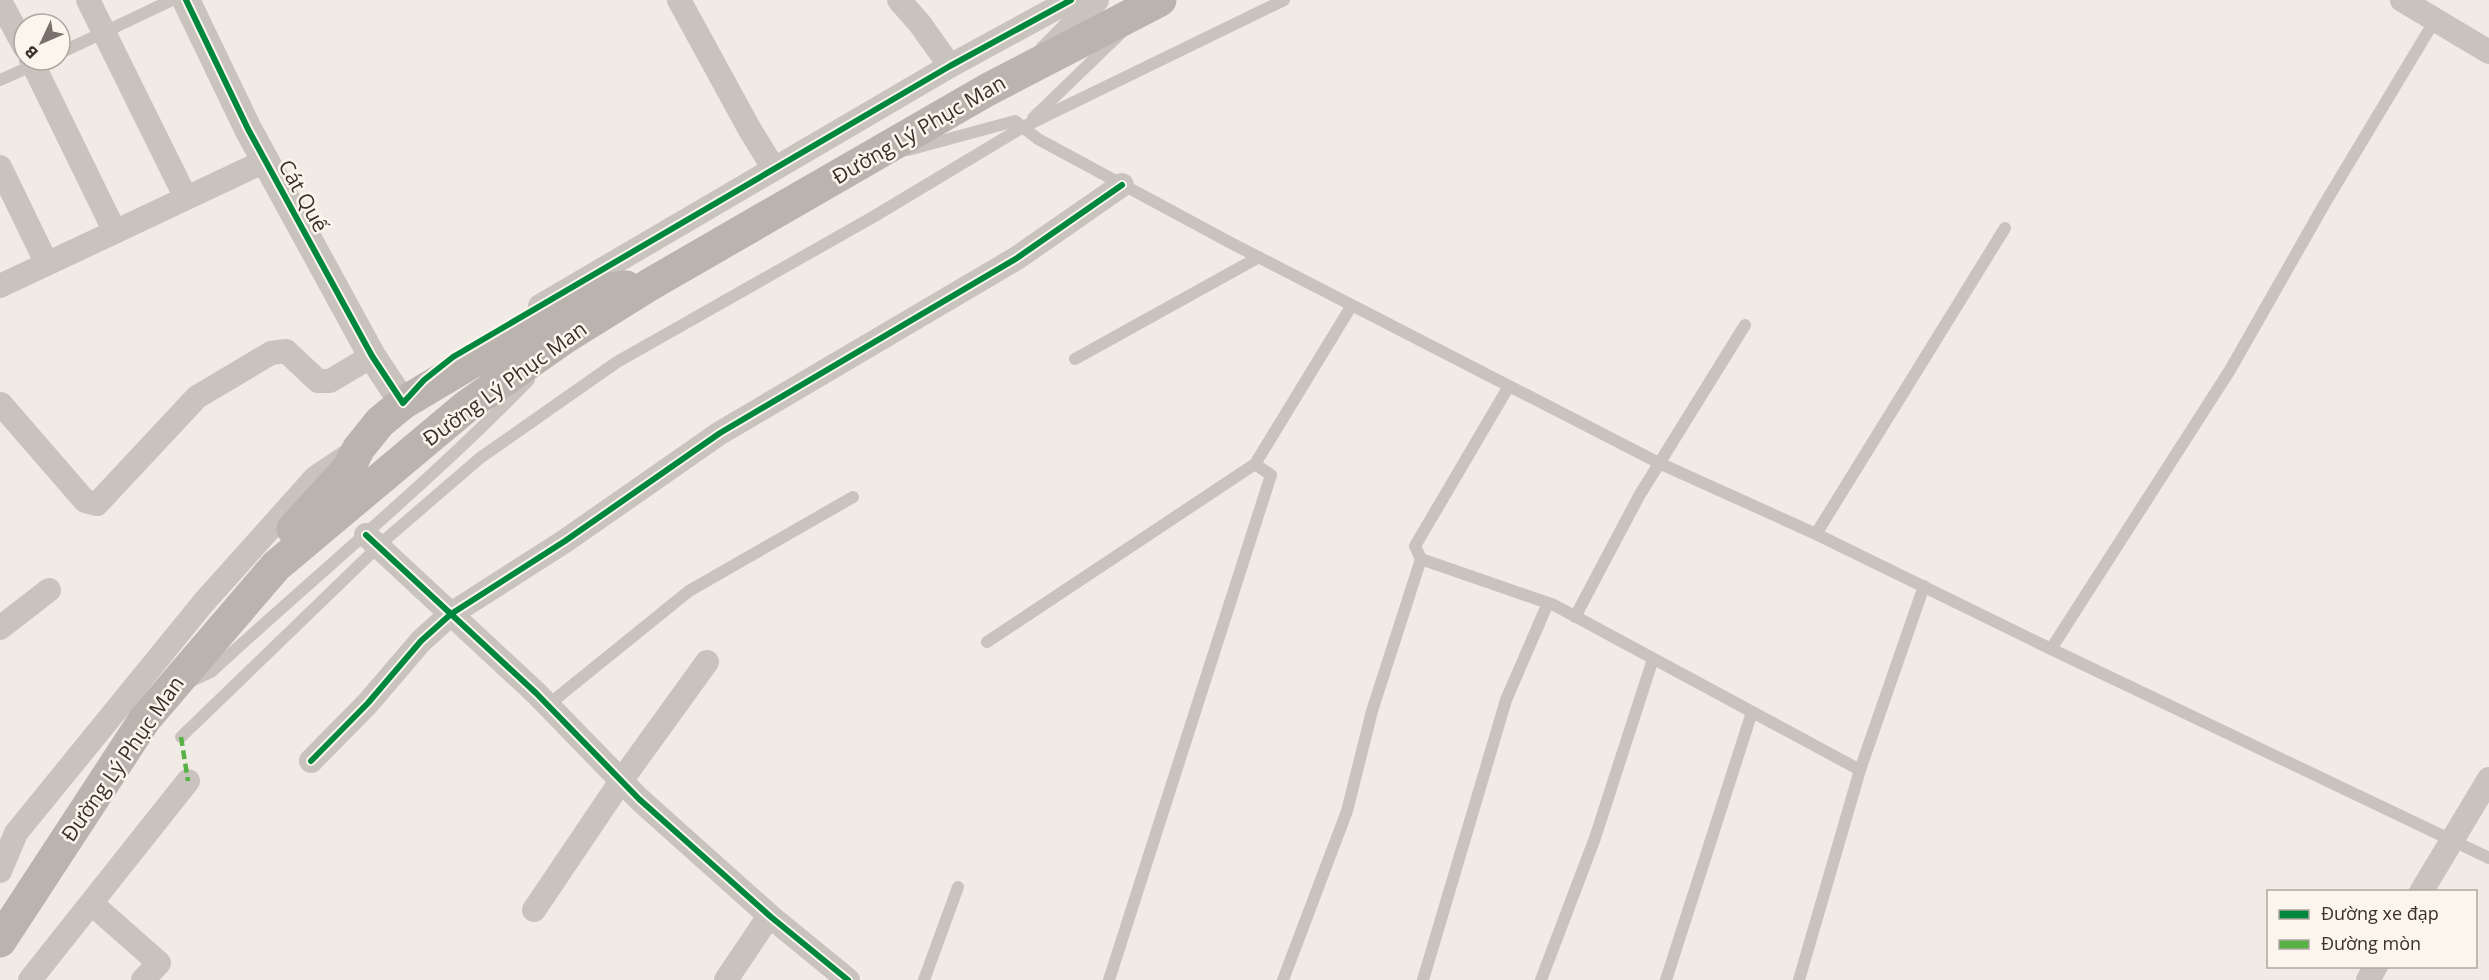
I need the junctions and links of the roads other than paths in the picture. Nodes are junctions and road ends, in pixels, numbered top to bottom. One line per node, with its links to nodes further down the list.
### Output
1 (88, 0): 14 (street)
2 (172, 0): 14 (lane)
3 (186, 0): 21 (street, Cát Quế)
4 (679, 0): 24 (street)
5 (898, 0): 18 (street)
6 (1071, 0): 18 (street)
7 (1097, 0): 17 (street)
8 (1284, 0): 20 (lane)
9 (2402, 0): 12 (street)
10 (0, 1): 13 (street)
11 (1154, 3): 17 (main road, Đường Lý Phục Man); 20 (lane)
12 (2435, 20): 16 (street); 56 (lane)
13 (12, 22)
14 (104, 32): 15 (lane); 26 (street)
15 (72, 47)
16 (2489, 52)
17 (1033, 65): 22 (main road, Đường Lý Phục Man)
18 (950, 66): 24 (street)
19 (40, 72): 28 (street)
20 (1023, 127): 22 (lane); 25 (lane); 46 (lane)
21 (265, 161): 26 (street); 36 (street, Cát Quế)
22 (861, 163): 31 (main road, Đường Lý Phục Man)
23 (0, 167): 30 (street)
24 (774, 169): 39 (street)
25 (1122, 185): 29 (lane); 52 (street)
26 (186, 198): 28 (street)
27 (2005, 228): 45 (lane)
28 (115, 232): 30 (street)
29 (1259, 257): 33 (lane); 37 (lane)
30 (47, 264): 32 (street)
31 (649, 285): 35 (main road, Đường Lý Phục Man); 39 (main road)
32 (0, 286)
33 (1352, 305): 38 (lane); 43 (lane)
34 (1745, 325): 42 (lane)
35 (564, 338): 46 (lane); 48 (main road, Đường Lý Phục Man)
36 (372, 356): 39 (street, Cát Quế); 40 (street)
37 (1075, 359)
38 (1509, 386): 42 (lane); 47 (lane)
39 (403, 403): 41 (main road)
40 (1, 404)
41 (359, 448): 48 (main road); 68 (street)
42 (1659, 463): 45 (lane); 53 (lane)
43 (1255, 464): 55 (lane); 83 (lane)
44 (854, 497): 60 (lane)
45 (1816, 534): 49 (lane)
46 (372, 541): 52 (street); 59 (lane); 62 (lane)
47 (1421, 559): 51 (lane); 84 (lane)
48 (276, 566): 59 (main road, Đường Lý Phục Man)
49 (1924, 586): 56 (lane); 64 (lane)
50 (48, 590): 54 (street)
51 (1548, 603): 53 (lane); 85 (lane)
52 (451, 614): 60 (street); 63 (street)
53 (1575, 617): 57 (lane)
54 (0, 628)
55 (987, 642)
56 (2051, 649): 69 (lane)
57 (1653, 659): 61 (lane); 86 (lane)
58 (707, 662): 67 (street)
59 (166, 693): 77 (main road, Đường Lý Phục Man)
60 (548, 705): 67 (street)
61 (1752, 712): 64 (lane); 87 (lane)
62 (182, 737)
63 (311, 761)
64 (1860, 771): 88 (lane)
65 (2489, 779): 69 (street)
66 (188, 781): 74 (street)
67 (621, 781): 75 (street); 76 (street)
68 (8, 827): 71 (street)
69 (2452, 840): 70 (lane); 73 (street)
70 (2489, 858)
71 (0, 872)
72 (958, 887): 82 (lane)
73 (2422, 890)
74 (91, 903): 78 (street); 79 (street)
75 (534, 909)
76 (771, 917): 80 (street); 81 (street)
77 (0, 941)
78 (30, 980)
79 (143, 980)
80 (726, 980)
81 (848, 980)
82 (924, 980)
83 (1108, 980)
84 (1283, 980)
85 (1424, 980)
86 (1541, 980)
87 (1666, 980)
88 (1799, 980)

